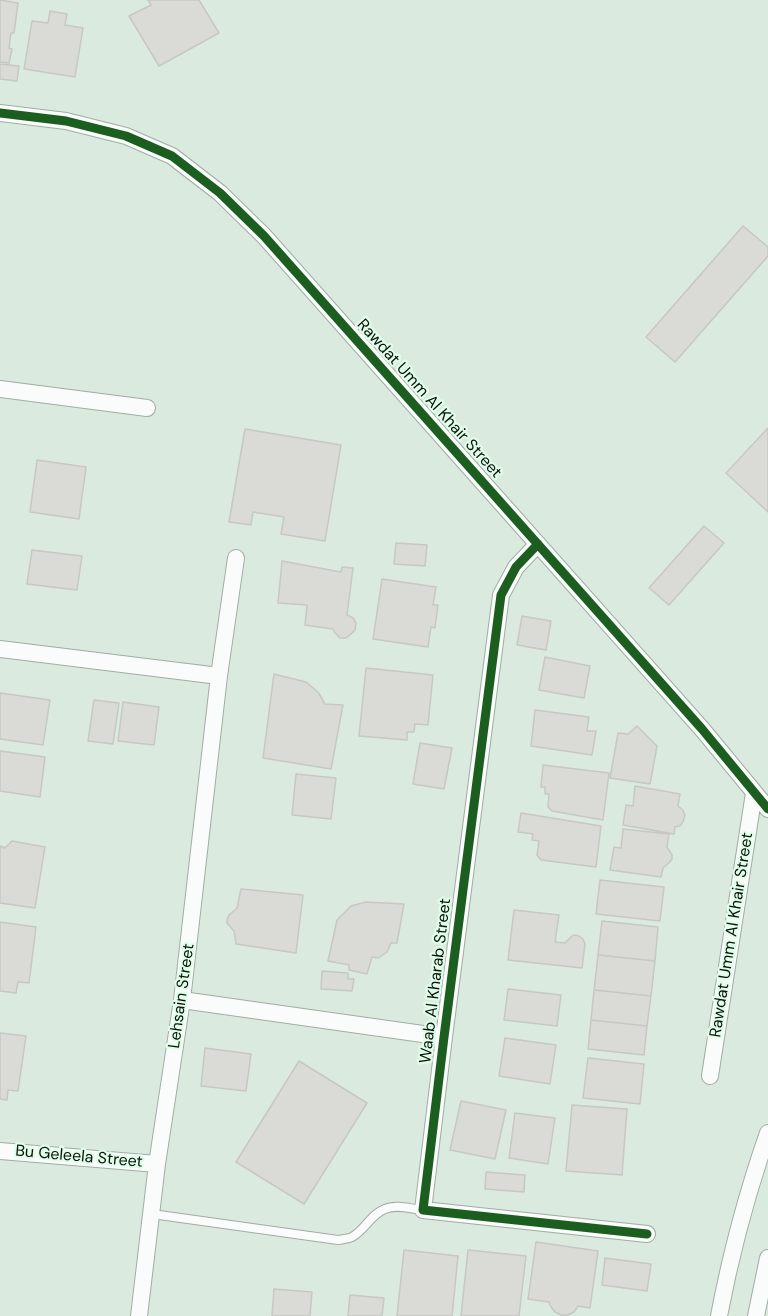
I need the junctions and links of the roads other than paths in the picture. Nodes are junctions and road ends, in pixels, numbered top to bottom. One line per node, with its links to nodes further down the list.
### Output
1 (0, 112): 4 (street, Rawdat Umm Al Khair Street)
2 (0, 389): 3 (street)
3 (147, 408)
4 (538, 544): 8 (street, Rawdat Umm Al Khair Street); 11 (street, Waab Al Kharab Street)
5 (236, 558): 7 (street, Lehsain Street)
6 (0, 649): 7 (street)
7 (219, 676): 10 (street, Lehsain Street)
8 (754, 793): 9 (street, Rawdat Umm Al Khair Street); 12 (street, Rawdat Umm Al Khair Street)
9 (768, 809)
10 (182, 1000): 11 (street, Waab Al Kharab Street); 15 (street, Lehsain Street)
11 (444, 1037): 16 (street, Waab Al Kharab Street)
12 (710, 1076)
13 (768, 1133): 21 (street)
14 (0, 1151): 15 (street, Bu Geleela Street)
15 (158, 1164): 17 (street, Lehsain Street)
16 (423, 1210): 17 (lane); 18 (street)
17 (152, 1214): 20 (street, Lehsain Street)
18 (646, 1234)
19 (768, 1258): 22 (street)
20 (139, 1316)
21 (719, 1316)
22 (756, 1316)

